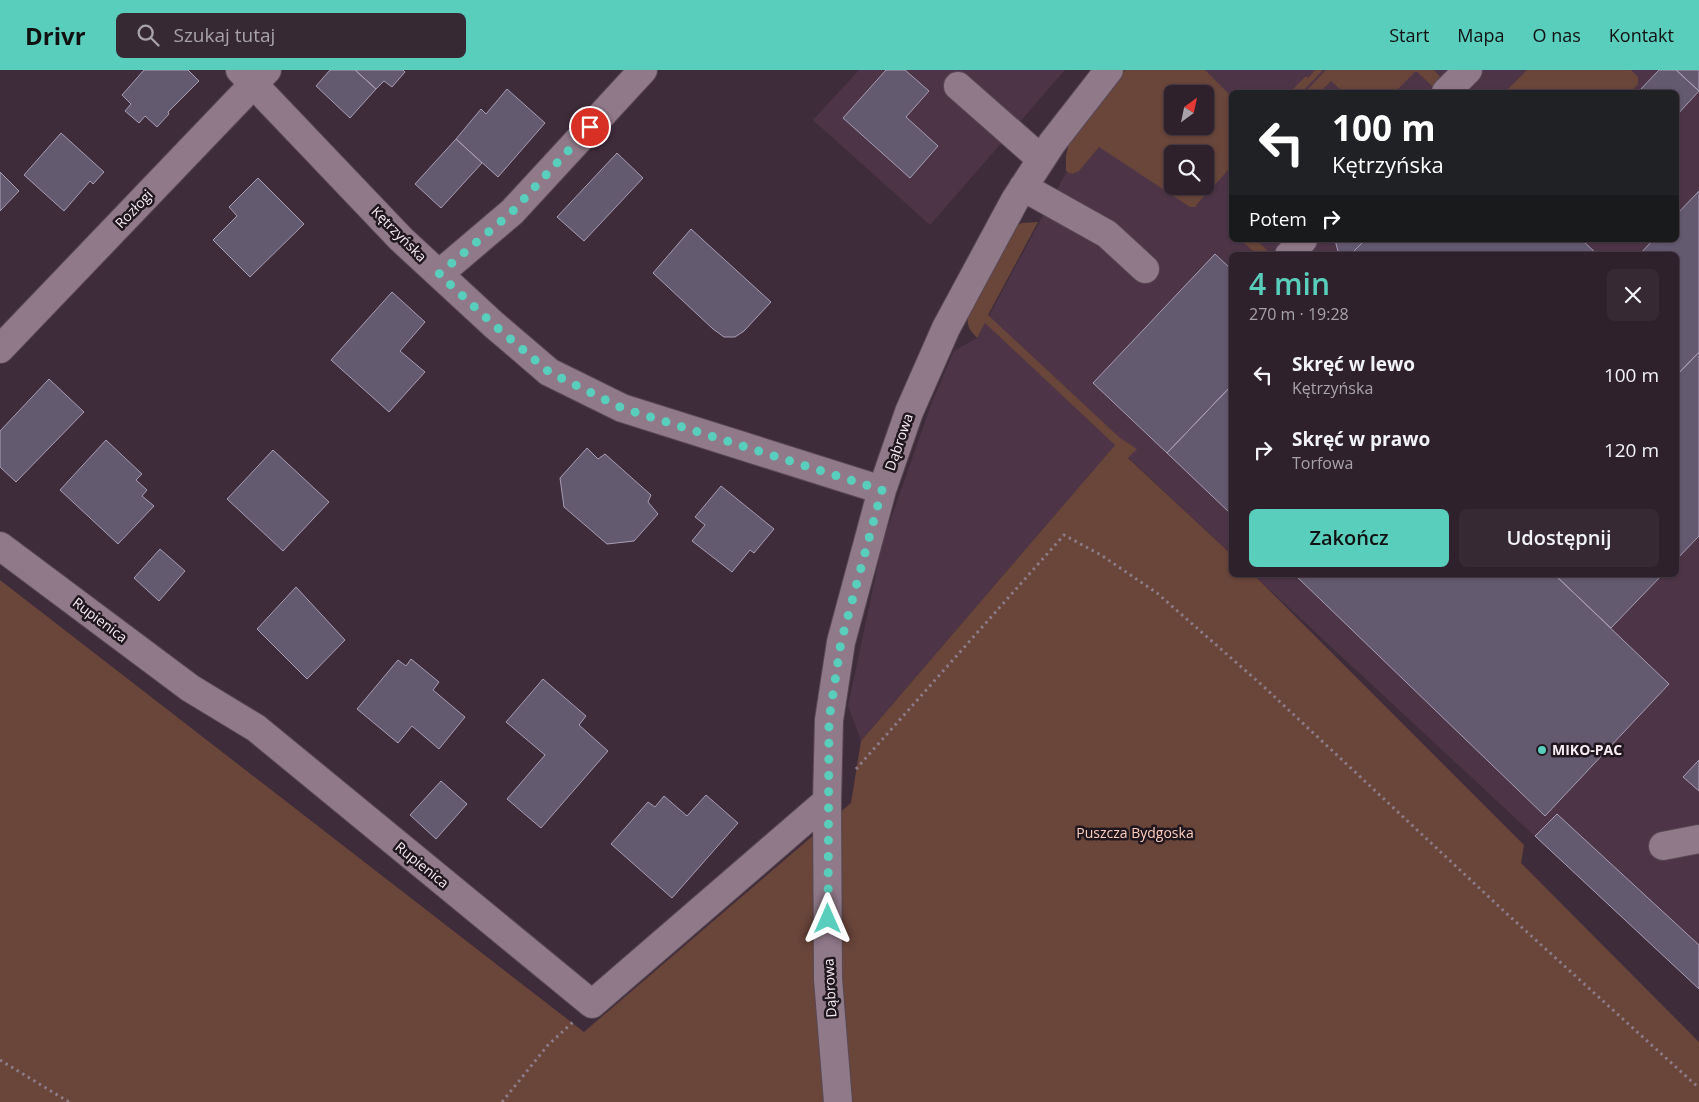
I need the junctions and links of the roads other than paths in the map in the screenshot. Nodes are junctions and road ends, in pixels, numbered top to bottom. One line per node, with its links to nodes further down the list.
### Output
1 (643, 70): 12 (street)
2 (1109, 70): 7 (street, Dąbrowa)
3 (1468, 70): 6 (street)
4 (254, 74): 12 (street, Kętrzyńska); 13 (street, Rozłogi)
5 (958, 86): 7 (street)
6 (1448, 90)
7 (1041, 159): 8 (street, Dąbrowa)
8 (1023, 187): 11 (street); 14 (street, Dąbrowa)
9 (1301, 242): 10 (street)
10 (1292, 252)
11 (1145, 269)
12 (439, 274): 14 (street, Kętrzyńska)
13 (0, 349)
14 (882, 490): 16 (street, Dąbrowa)
15 (0, 546): 16 (street, Rupienica)
16 (827, 801): 19 (street, Dąbrowa)
17 (1699, 839): 18 (street)
18 (1663, 846)
19 (838, 1102)

